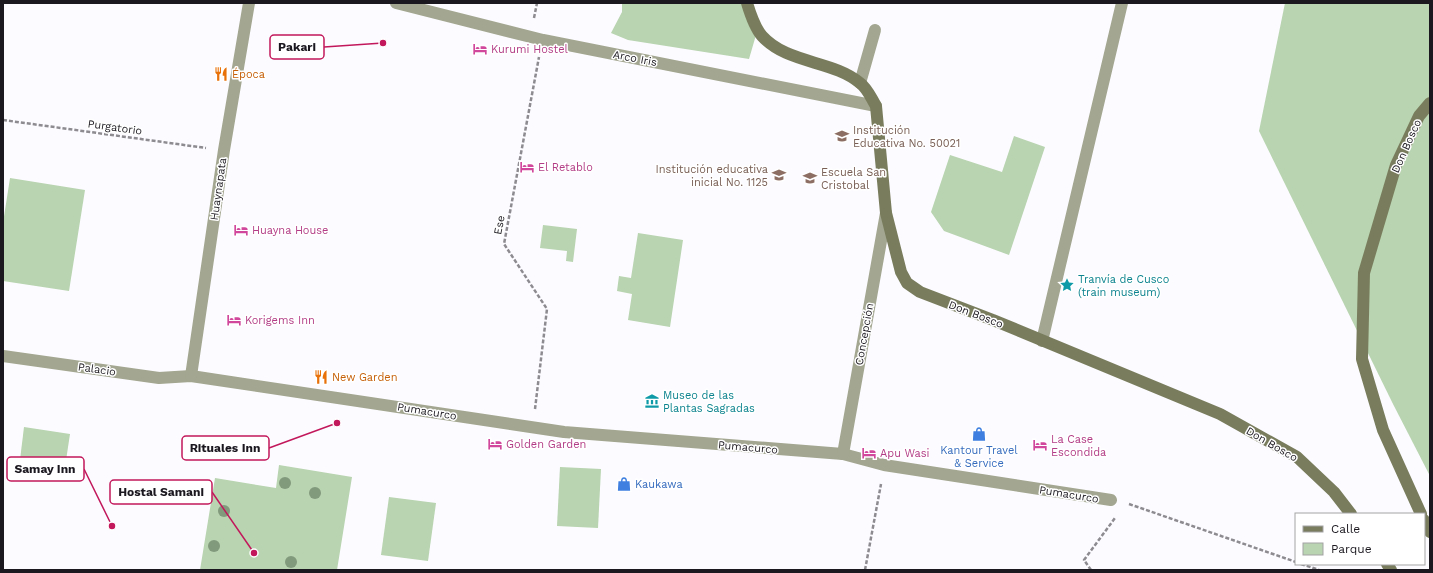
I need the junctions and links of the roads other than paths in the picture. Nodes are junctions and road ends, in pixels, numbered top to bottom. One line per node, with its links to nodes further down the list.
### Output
1 (249, 3): 12 (street, Huaynapata)
2 (396, 3): 8 (street, Arco Iris)
3 (747, 3): 6 (street, Don Bosco)
4 (1122, 3): 10 (street)
5 (875, 30): 6 (street)
6 (860, 83): 8 (street, Don Bosco)
7 (1430, 103): 16 (street, Don Bosco)
8 (876, 106): 9 (street, Don Bosco)
9 (886, 213): 10 (street, Don Bosco); 13 (street, Concepción)
10 (1042, 340): 15 (street, Don Bosco)
11 (3, 356): 12 (street, Palacio)
12 (191, 376): 13 (street, Pumacurco)
13 (842, 454): 14 (street, Pumacurco)
14 (1111, 500)
15 (1350, 513)
16 (1421, 513)
17 (1425, 522): 18 (street)
18 (1430, 532)

